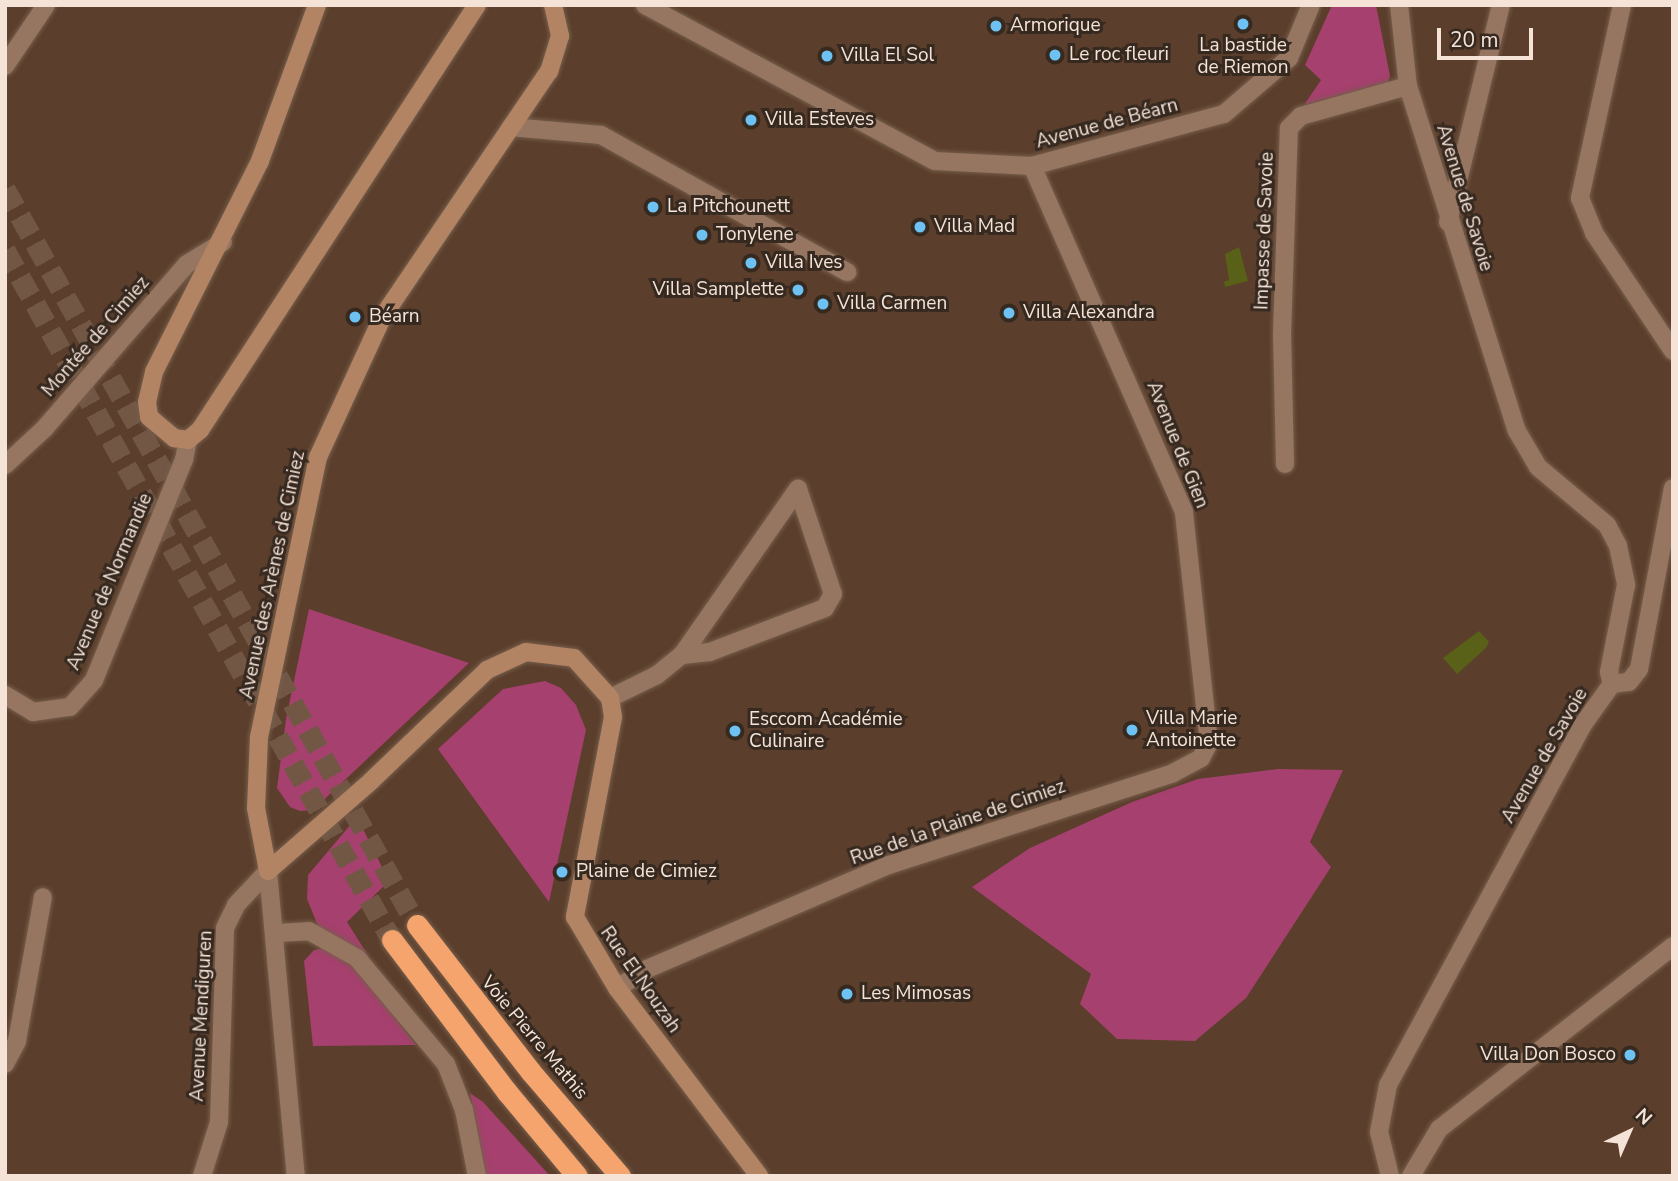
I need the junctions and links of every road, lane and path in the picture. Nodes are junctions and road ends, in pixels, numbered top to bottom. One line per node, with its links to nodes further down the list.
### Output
1 (46, 5): 10 (street)
2 (317, 5): 15 (street)
3 (477, 5): 18 (street)
4 (645, 5): 13 (street, Avenue de Béarn)
5 (1311, 5): 13 (street, Avenue de Béarn)
6 (1399, 5): 11 (street, Avenue de Savoie)
7 (1501, 5): 14 (street)
8 (1622, 5): 17 (street)
9 (554, 6): 12 (street, Avenue des Arènes de Cimiez)
10 (5, 66)
11 (1408, 86): 14 (street, Avenue de Savoie); 19 (street, Impasse de Savoie)
12 (511, 127): 16 (street); 27 (street, Avenue des Arènes de Cimiez)
13 (1032, 166): 26 (street, Avenue de Gien)
14 (1448, 222): 23 (street, Avenue de Savoie)
15 (223, 242): 18 (street); 20 (street, Montée de Cimiez)
16 (847, 272)
17 (1673, 351)
18 (188, 440): 24 (street, Avenue de Normandie)
19 (1285, 464)
20 (5, 465)
21 (1673, 488): 23 (street)
22 (682, 655): 22 (street); 25 (street)
23 (1612, 684): 41 (street, Avenue de Savoie)
24 (5, 695)
25 (610, 698): 27 (street); 33 (street, Rue El Nouzah)
26 (1201, 758): 33 (street, Rue de la Plaine de Cimiez)
27 (268, 871): 30 (street, Avenue des Arènes de Cimiez); 35 (street, Avenue Mendiguren)
28 (43, 897): 34 (street)
29 (417, 925): 39 (highway, Voie Pierre Mathis)
30 (276, 933): 36 (street, Avenue des Arènes de Cimiez); 37 (street)
31 (392, 940): 38 (highway)
32 (1673, 946): 42 (street)
33 (617, 988): 40 (street, Rue El Nouzah)
34 (5, 1064)
35 (202, 1176)
36 (296, 1176)
37 (477, 1176)
38 (577, 1176)
39 (620, 1176)
40 (759, 1176)
41 (1390, 1176)
42 (1411, 1176)

